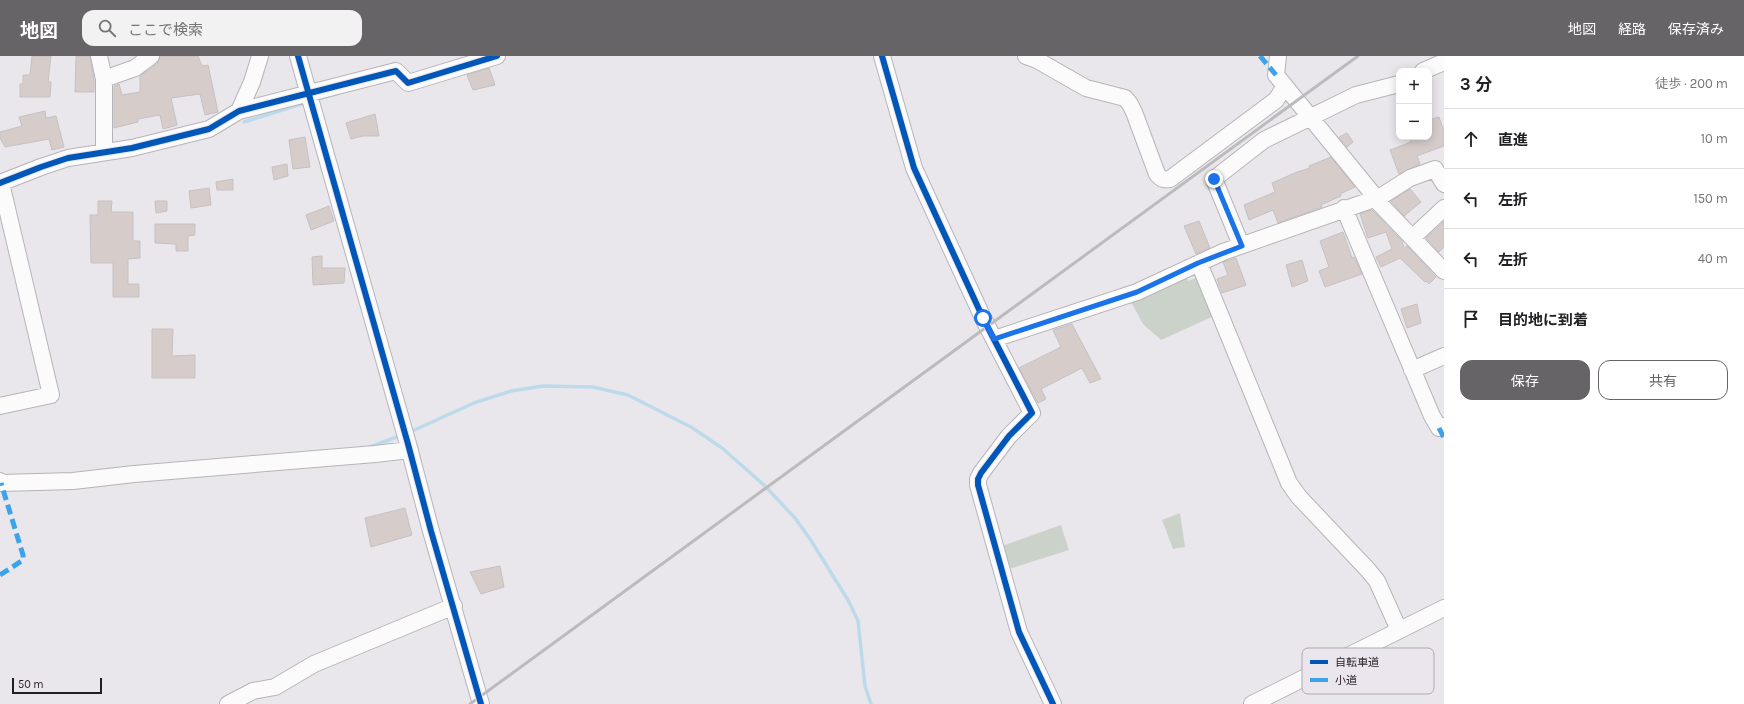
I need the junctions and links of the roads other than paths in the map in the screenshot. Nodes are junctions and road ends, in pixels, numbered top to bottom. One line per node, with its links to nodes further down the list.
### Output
1 (99, 56): 11 (street)
2 (150, 56): 11 (street)
3 (260, 56): 15 (street)
4 (298, 56): 14 (street)
5 (498, 56): 14 (street)
6 (882, 56): 27 (street)
7 (1026, 56): 13 (street)
8 (1278, 56): 13 (street)
9 (1444, 62): 10 (street)
10 (1431, 68)
11 (104, 79): 17 (street)
12 (1396, 85): 16 (street)
13 (1285, 86): 16 (street)
14 (309, 98): 15 (street); 32 (street)
15 (239, 111): 17 (street)
16 (1310, 117): 20 (street); 24 (street)
17 (104, 152): 18 (street)
18 (0, 183): 30 (street)
19 (1444, 184): 20 (street)
20 (1375, 198): 21 (street); 23 (street)
21 (1344, 208): 24 (street); 29 (street)
22 (1444, 208): 23 (street)
23 (1413, 237): 26 (street)
24 (1242, 246): 25 (street)
25 (1198, 263): 27 (street); 36 (street)
26 (1444, 271)
27 (994, 339): 41 (street)
28 (1444, 356): 29 (street)
29 (1412, 370): 31 (street)
30 (0, 406)
31 (1444, 426)
32 (409, 447): 33 (street); 34 (street)
33 (0, 482)
34 (454, 606): 39 (street); 40 (street)
35 (1444, 608): 36 (street)
36 (1399, 630): 37 (street)
37 (1363, 648)
38 (1302, 679): 42 (street)
39 (228, 704)
40 (482, 704)
41 (1053, 704)
42 (1252, 704)

